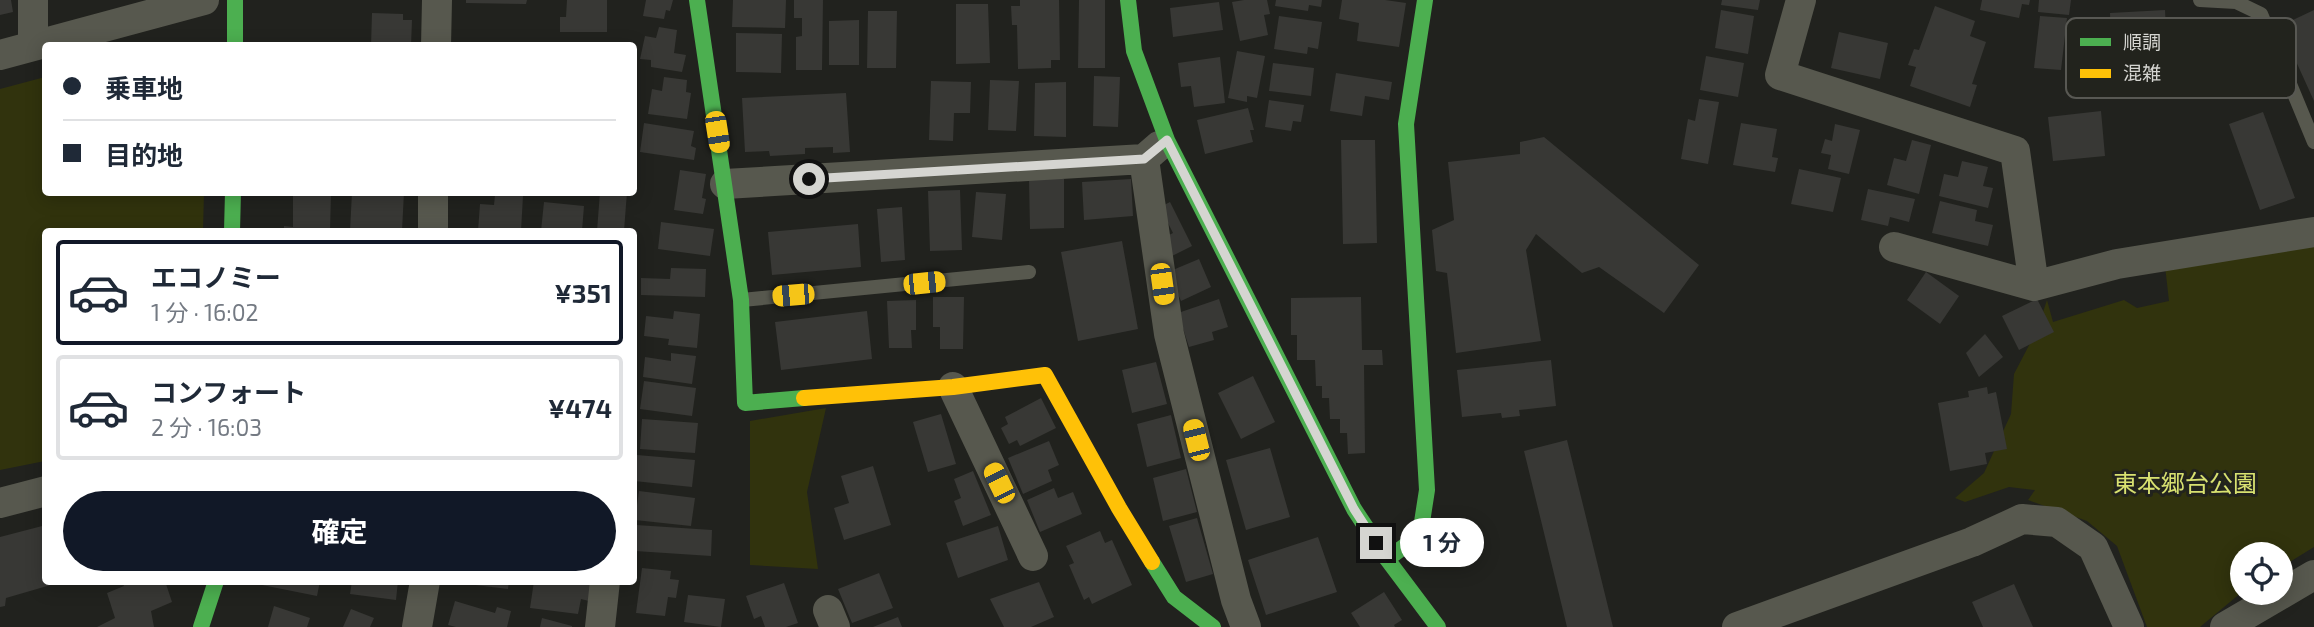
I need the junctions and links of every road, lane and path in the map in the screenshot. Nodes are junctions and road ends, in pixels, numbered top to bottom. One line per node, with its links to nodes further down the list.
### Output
1 (33, 0): 15 (street)
2 (204, 0): 11 (street)
3 (235, 0): 12 (street)
4 (437, 0): 13 (street)
5 (697, 0): 21 (street)
6 (1128, 0): 18 (street)
7 (1425, 0): 35 (street)
8 (1801, 0): 29 (street)
9 (2200, 0): 10 (lane)
10 (2263, 18)
11 (48, 42)
12 (234, 42)
13 (436, 42)
14 (42, 44): 15 (street)
15 (33, 46): 16 (street)
16 (0, 55)
17 (2296, 98): 19 (lane)
18 (1167, 140): 20 (street); 35 (street)
19 (2314, 142)
20 (1144, 159): 21 (street); 44 (street)
21 (725, 184): 30 (street)
22 (233, 196): 24 (street)
23 (433, 196): 25 (street)
24 (232, 228)
25 (433, 228)
26 (2314, 232): 29 (street)
27 (1894, 247): 29 (street)
28 (1029, 272): 30 (lane)
29 (2034, 286)
30 (741, 300): 31 (street)
31 (953, 387): 34 (street); 43 (street)
32 (42, 492): 33 (street)
33 (0, 503)
34 (1033, 556)
35 (1387, 559): 45 (street)
36 (2314, 575): 48 (street)
37 (215, 585): 40 (street)
38 (424, 585): 41 (street)
39 (605, 585): 42 (street)
40 (201, 627)
41 (417, 627)
42 (600, 627)
43 (1213, 627)
44 (1246, 627)
45 (1438, 627)
46 (1737, 627): 47 (street)
47 (2129, 627)
48 (2225, 627)

